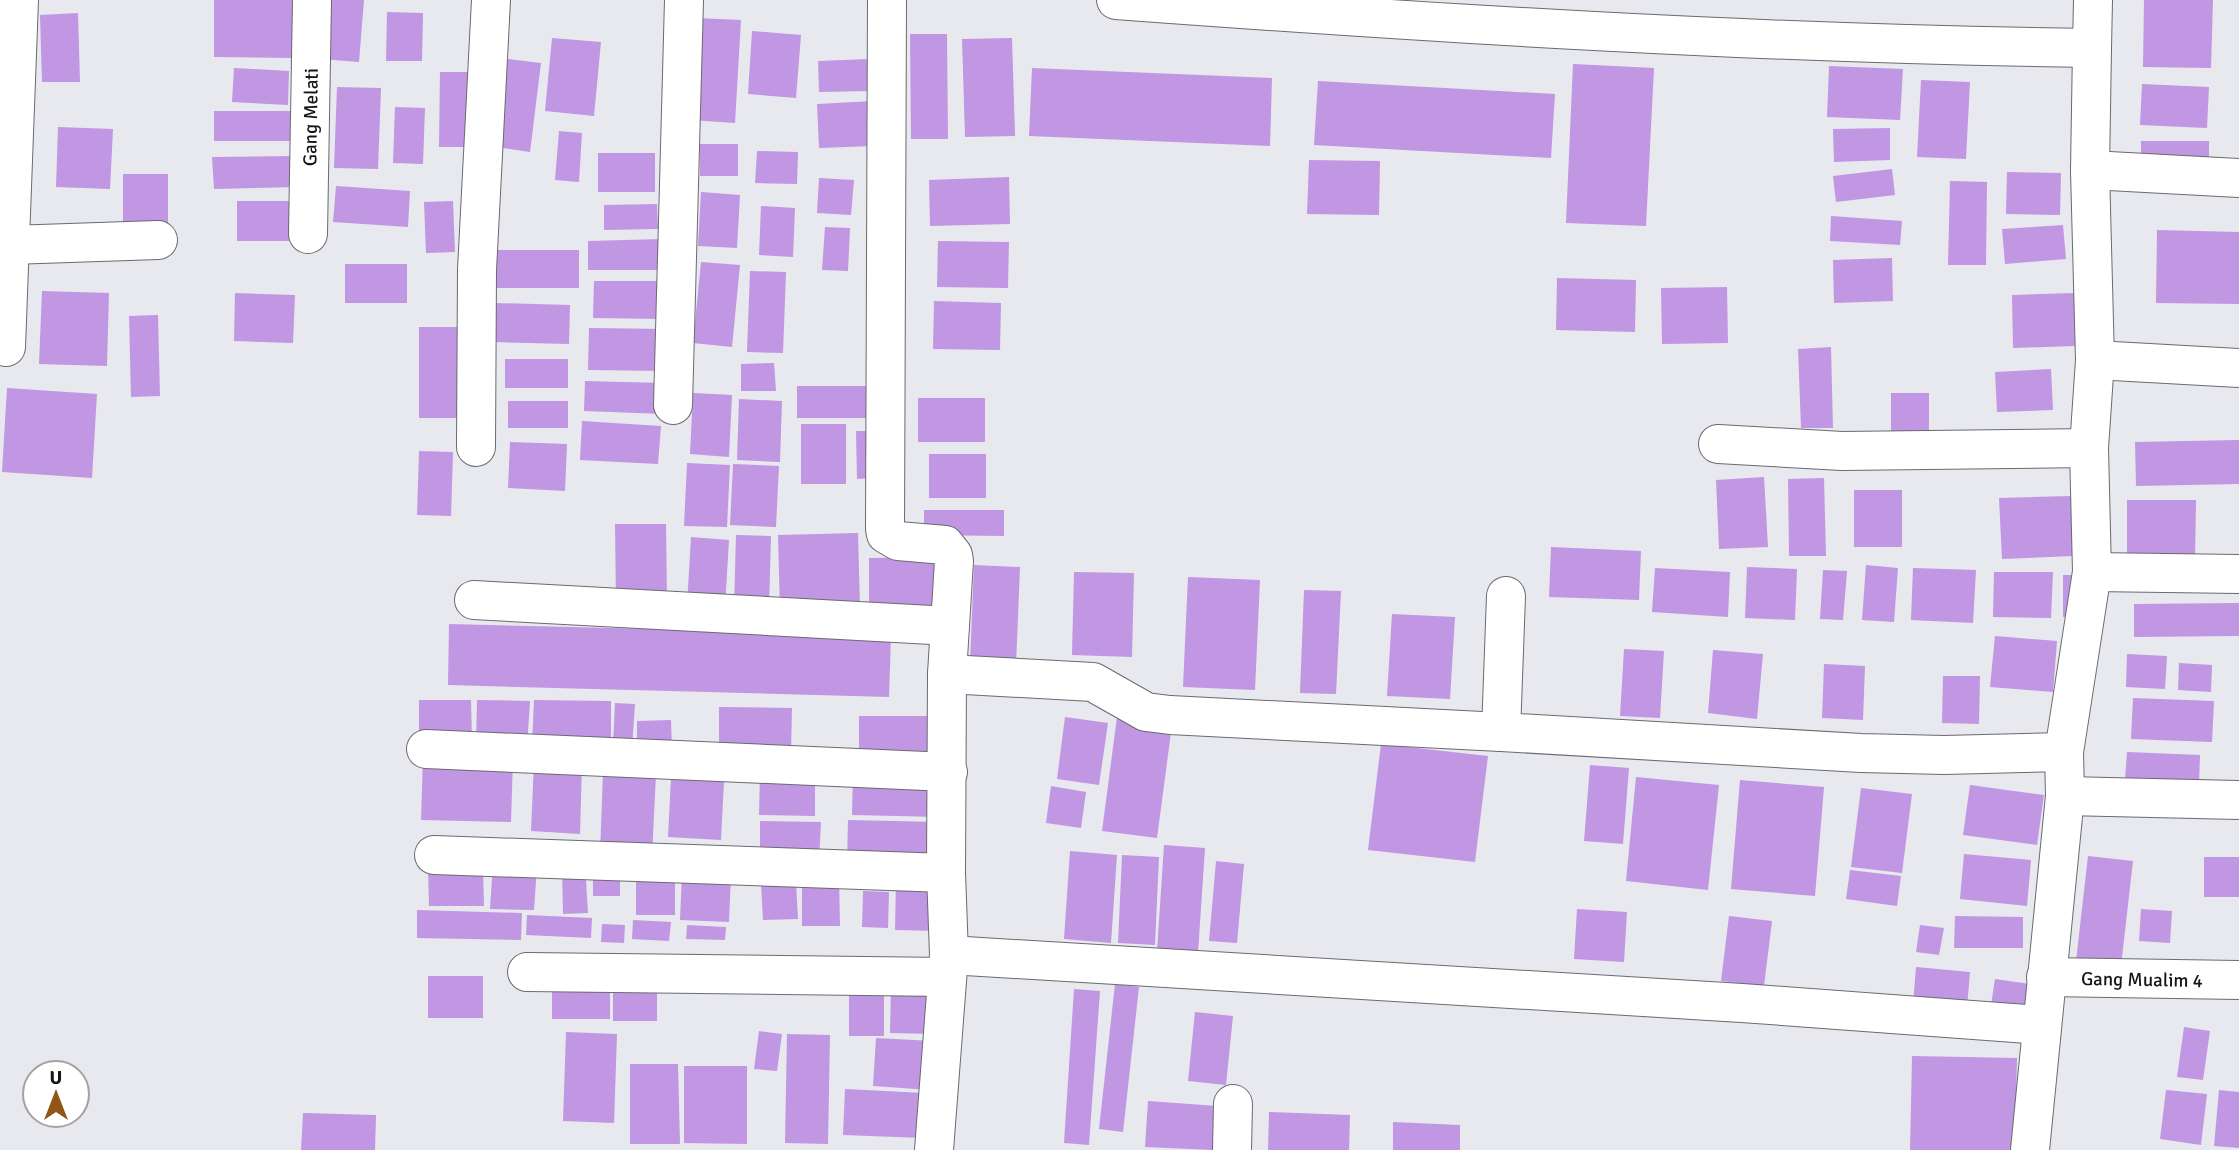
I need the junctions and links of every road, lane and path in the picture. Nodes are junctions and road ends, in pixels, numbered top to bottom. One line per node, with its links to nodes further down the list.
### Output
1 (19, 0): 14 (street)
2 (312, 0): 12 (street, Gang Melati)
3 (491, 0): 20 (street)
4 (684, 0): 18 (street)
5 (887, 0): 26 (street)
6 (1116, 0): 8 (street)
7 (2093, 0): 9 (street)
8 (1252, 5): 9 (street)
9 (2092, 48): 10 (street)
10 (2090, 170): 11 (street); 16 (street)
11 (2239, 178)
12 (308, 234)
13 (158, 240): 14 (street)
14 (10, 245): 15 (street)
15 (6, 347)
16 (2095, 360): 17 (street); 21 (street)
17 (2239, 368)
18 (673, 405)
19 (1718, 444): 21 (street)
20 (476, 447)
21 (2089, 448): 22 (street)
22 (2092, 572): 23 (street); 30 (street)
23 (2239, 574)
24 (1506, 596): 28 (street)
25 (474, 600): 26 (street)
26 (950, 626): 27 (street)
27 (947, 674): 28 (street); 31 (street)
28 (1501, 732): 30 (street)
29 (426, 749): 31 (street)
30 (2064, 752): 32 (street)
31 (948, 772): 35 (street)
32 (2065, 796): 33 (street); 38 (street)
33 (2239, 800)
34 (434, 855): 35 (street)
35 (946, 873): 36 (street)
36 (948, 966): 37 (street); 40 (street); 42 (street)
37 (527, 972)
38 (2046, 977): 39 (street, Gang Mualim 4); 40 (street)
39 (2239, 980)
40 (2041, 1025): 44 (street)
41 (1233, 1104): 43 (street)
42 (934, 1150)
43 (1232, 1150)
44 (2030, 1150)

